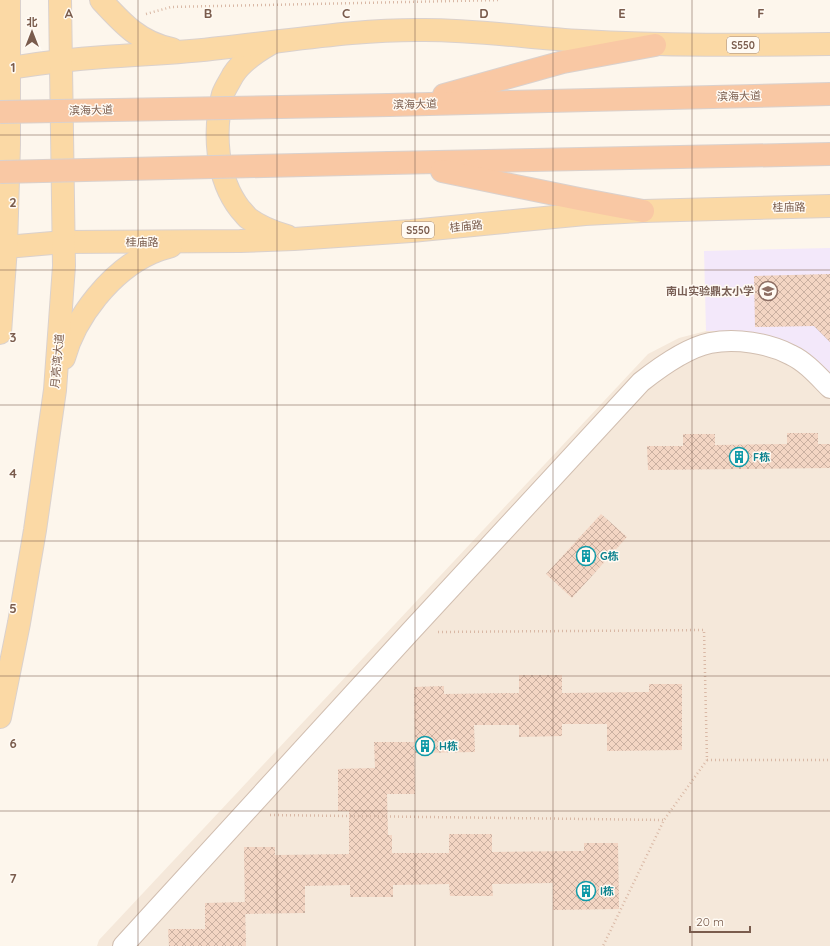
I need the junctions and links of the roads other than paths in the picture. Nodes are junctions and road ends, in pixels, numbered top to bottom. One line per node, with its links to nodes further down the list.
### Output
1 (9, 0): 9 (main road)
2 (60, 0): 8 (main road, 月亮湾大道)
3 (101, 0): 7 (main road)
4 (273, 42): 6 (main road, S550); 7 (main road, S550); 18 (main road)
5 (830, 44): 6 (main road, S550)
6 (655, 45): 11 (highway)
7 (187, 51): 8 (main road, S550)
8 (62, 61): 9 (main road, S550); 20 (main road, 月亮湾大道)
9 (10, 68): 21 (main road)
10 (830, 94): 11 (highway, 滨海大道)
11 (389, 105): 12 (highway, 滨海大道, bridge)
12 (0, 112)
13 (830, 154): 14 (highway)
14 (389, 163): 15 (highway, bridge); 17 (highway)
15 (0, 172)
16 (830, 206): 17 (main road, 桂庙路 / S550)
17 (643, 210): 18 (main road, 桂庙路 / S550)
18 (294, 239): 19 (main road, 桂庙路 / S550)
19 (202, 241): 20 (main road, 桂庙路 / S550); 24 (main road)
20 (64, 242): 21 (main road, 桂庙路 / S550); 24 (main road, 月亮湾大道)
21 (3, 247): 22 (main road)
22 (0, 333)
23 (830, 388): 26 (street)
24 (55, 390): 25 (main road, 月亮湾大道)
25 (0, 717)
26 (123, 946)

